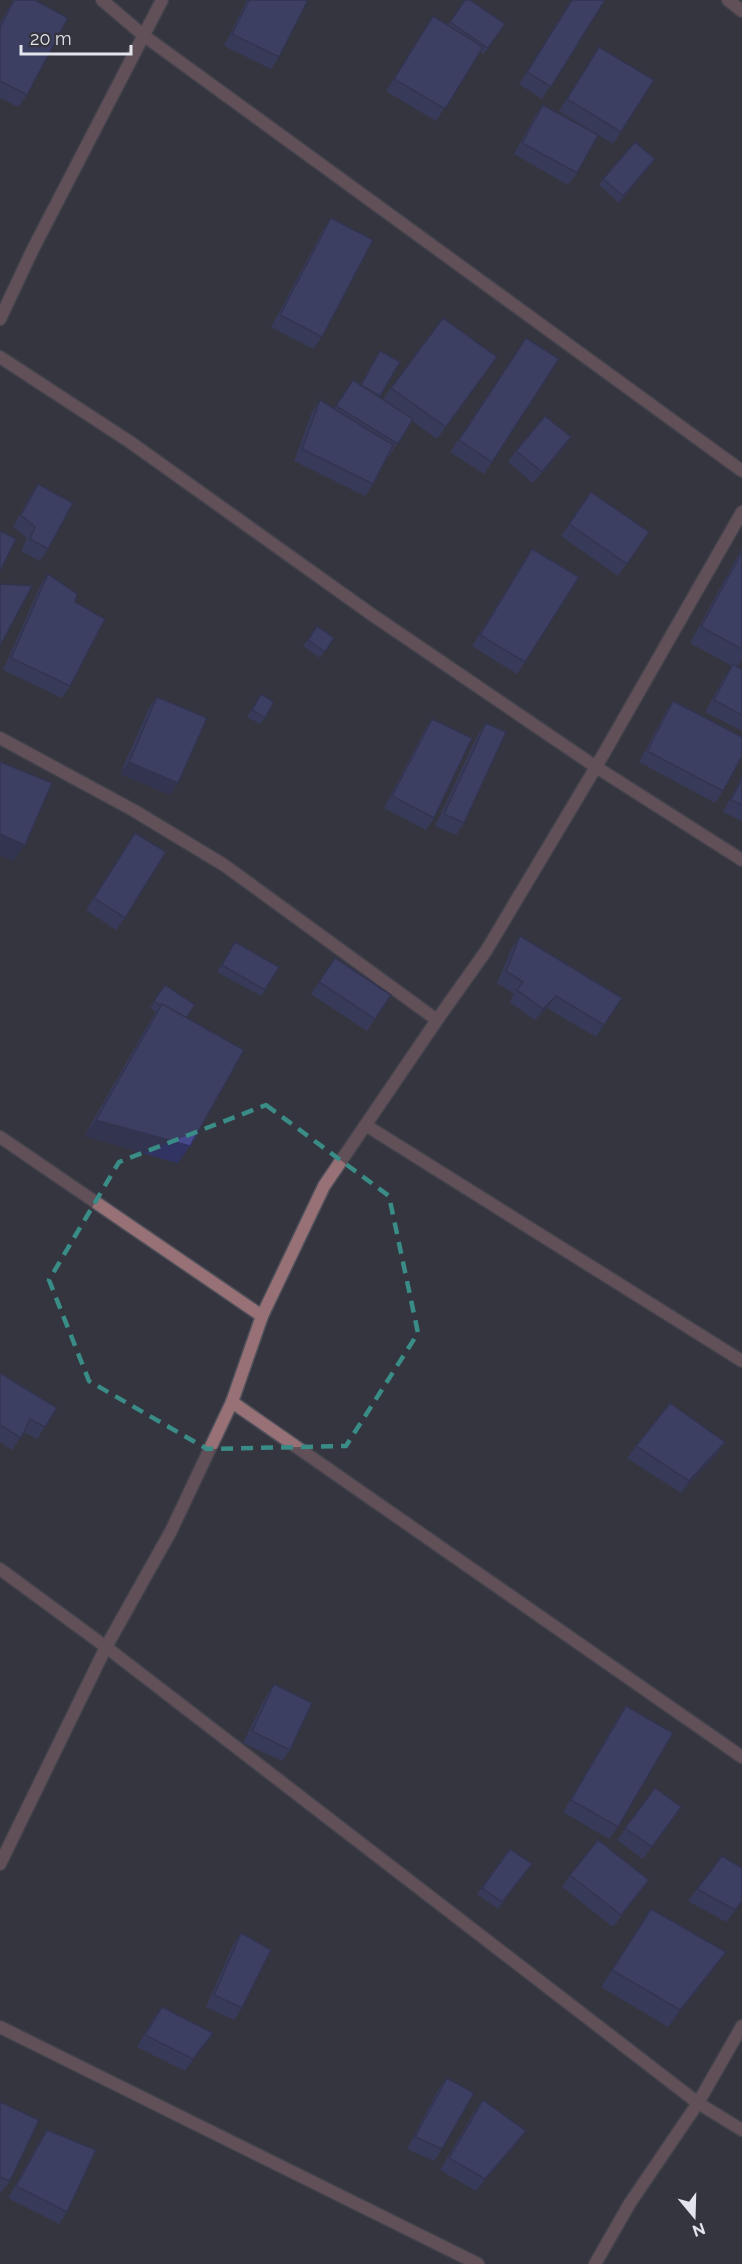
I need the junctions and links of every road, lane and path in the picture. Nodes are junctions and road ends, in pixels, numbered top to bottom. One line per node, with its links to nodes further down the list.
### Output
1 (102, 0): 5 (street)
2 (162, 0): 5 (street)
3 (728, 0): 4 (street)
4 (742, 10)
5 (143, 36): 6 (street); 8 (street)
6 (0, 319)
7 (0, 357): 11 (street)
8 (742, 471)
9 (742, 512): 11 (street)
10 (0, 738): 13 (street)
11 (596, 767): 12 (street); 13 (street)
12 (742, 860)
13 (437, 1020): 14 (street)
14 (367, 1126): 16 (street); 17 (street)
15 (0, 1137): 16 (street)
16 (262, 1316): 18 (street)
17 (742, 1361)
18 (232, 1402): 20 (street); 21 (street)
19 (0, 1569): 20 (street)
20 (106, 1647): 22 (street); 25 (street)
21 (742, 1757)
22 (0, 1864)
23 (742, 2026): 25 (street)
24 (0, 2027): 27 (street)
25 (698, 2103): 26 (street); 28 (street)
26 (742, 2130)
27 (477, 2264)
28 (594, 2264)

